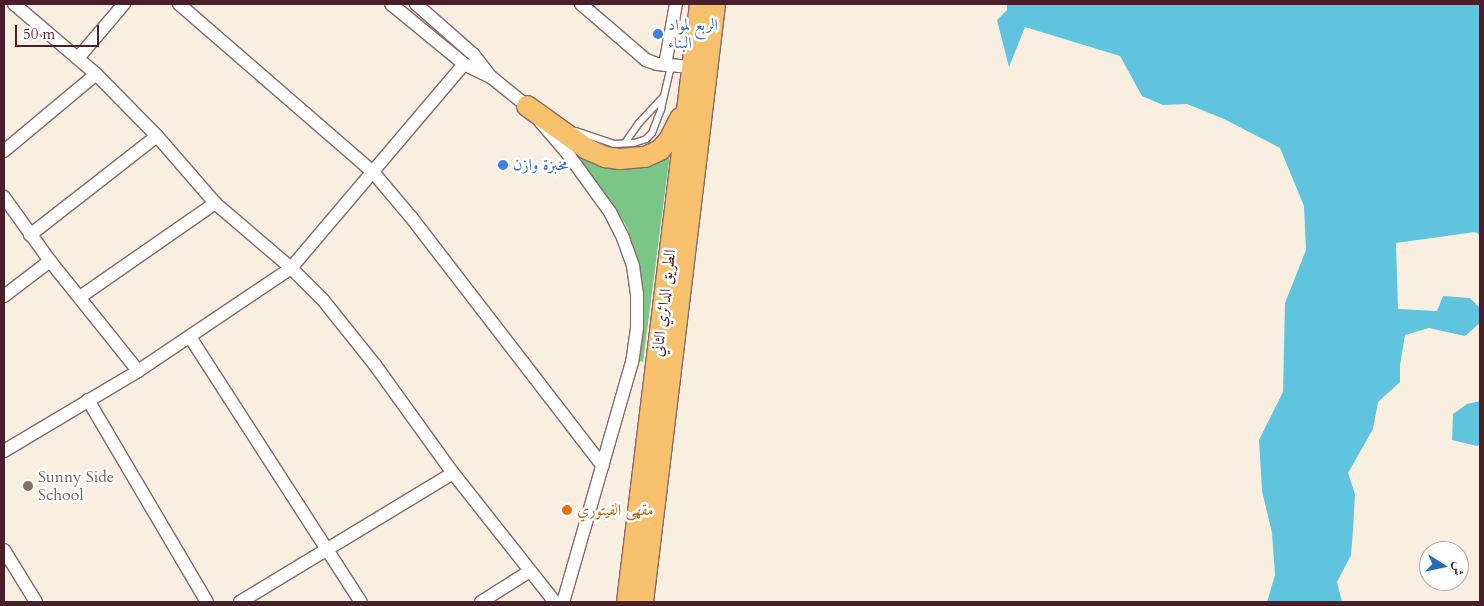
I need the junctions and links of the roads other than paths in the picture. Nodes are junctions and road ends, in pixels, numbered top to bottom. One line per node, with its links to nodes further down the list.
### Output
1 (14, 4): 10 (street)
2 (124, 4): 10 (street)
3 (179, 4): 22 (street)
4 (391, 4): 11 (street)
5 (416, 4): 14 (street)
6 (581, 4): 12 (street)
7 (676, 4): 12 (street)
8 (700, 4): 15 (main road, الطريق الدائري الثاني)
9 (715, 4): 30 (main road, الطريق الدائري الثاني)
10 (78, 58): 13 (street)
11 (464, 64): 14 (street); 22 (street)
12 (668, 65): 15 (street); 16 (lane)
13 (96, 74): 19 (street); 21 (street)
14 (491, 77): 17 (street)
15 (690, 77): 18 (main road); 30 (main road, الطريق الدائري الثاني)
16 (664, 96): 20 (lane); 20 (lane)
17 (527, 106): 18 (main road); 35 (street)
18 (552, 123): 20 (lane)
19 (157, 136): 24 (street); 25 (street)
20 (625, 143)
21 (4, 151)
22 (372, 171): 27 (street); 35 (street)
23 (4, 197): 25 (street)
24 (215, 203): 27 (street); 29 (street)
25 (30, 235): 26 (street)
26 (50, 261): 28 (street); 29 (street)
27 (291, 268): 31 (street); 36 (street)
28 (4, 296)
29 (80, 297): 32 (street)
30 (672, 307): 47 (main road, الطريق الدائري الثاني); 48 (main road, الطريق الدائري الثاني)
31 (190, 337): 32 (street); 37 (street)
32 (138, 371): 33 (street)
33 (88, 400): 34 (street); 41 (street)
34 (4, 451)
35 (603, 466): 46 (street)
36 (453, 473): 37 (street); 39 (street)
37 (328, 549): 42 (street); 43 (street)
38 (4, 550): 40 (street)
39 (530, 571): 44 (street); 45 (street)
40 (36, 602)
41 (207, 602)
42 (240, 602)
43 (361, 602)
44 (481, 602)
45 (555, 602)
46 (563, 602)
47 (627, 602)
48 (643, 602)

